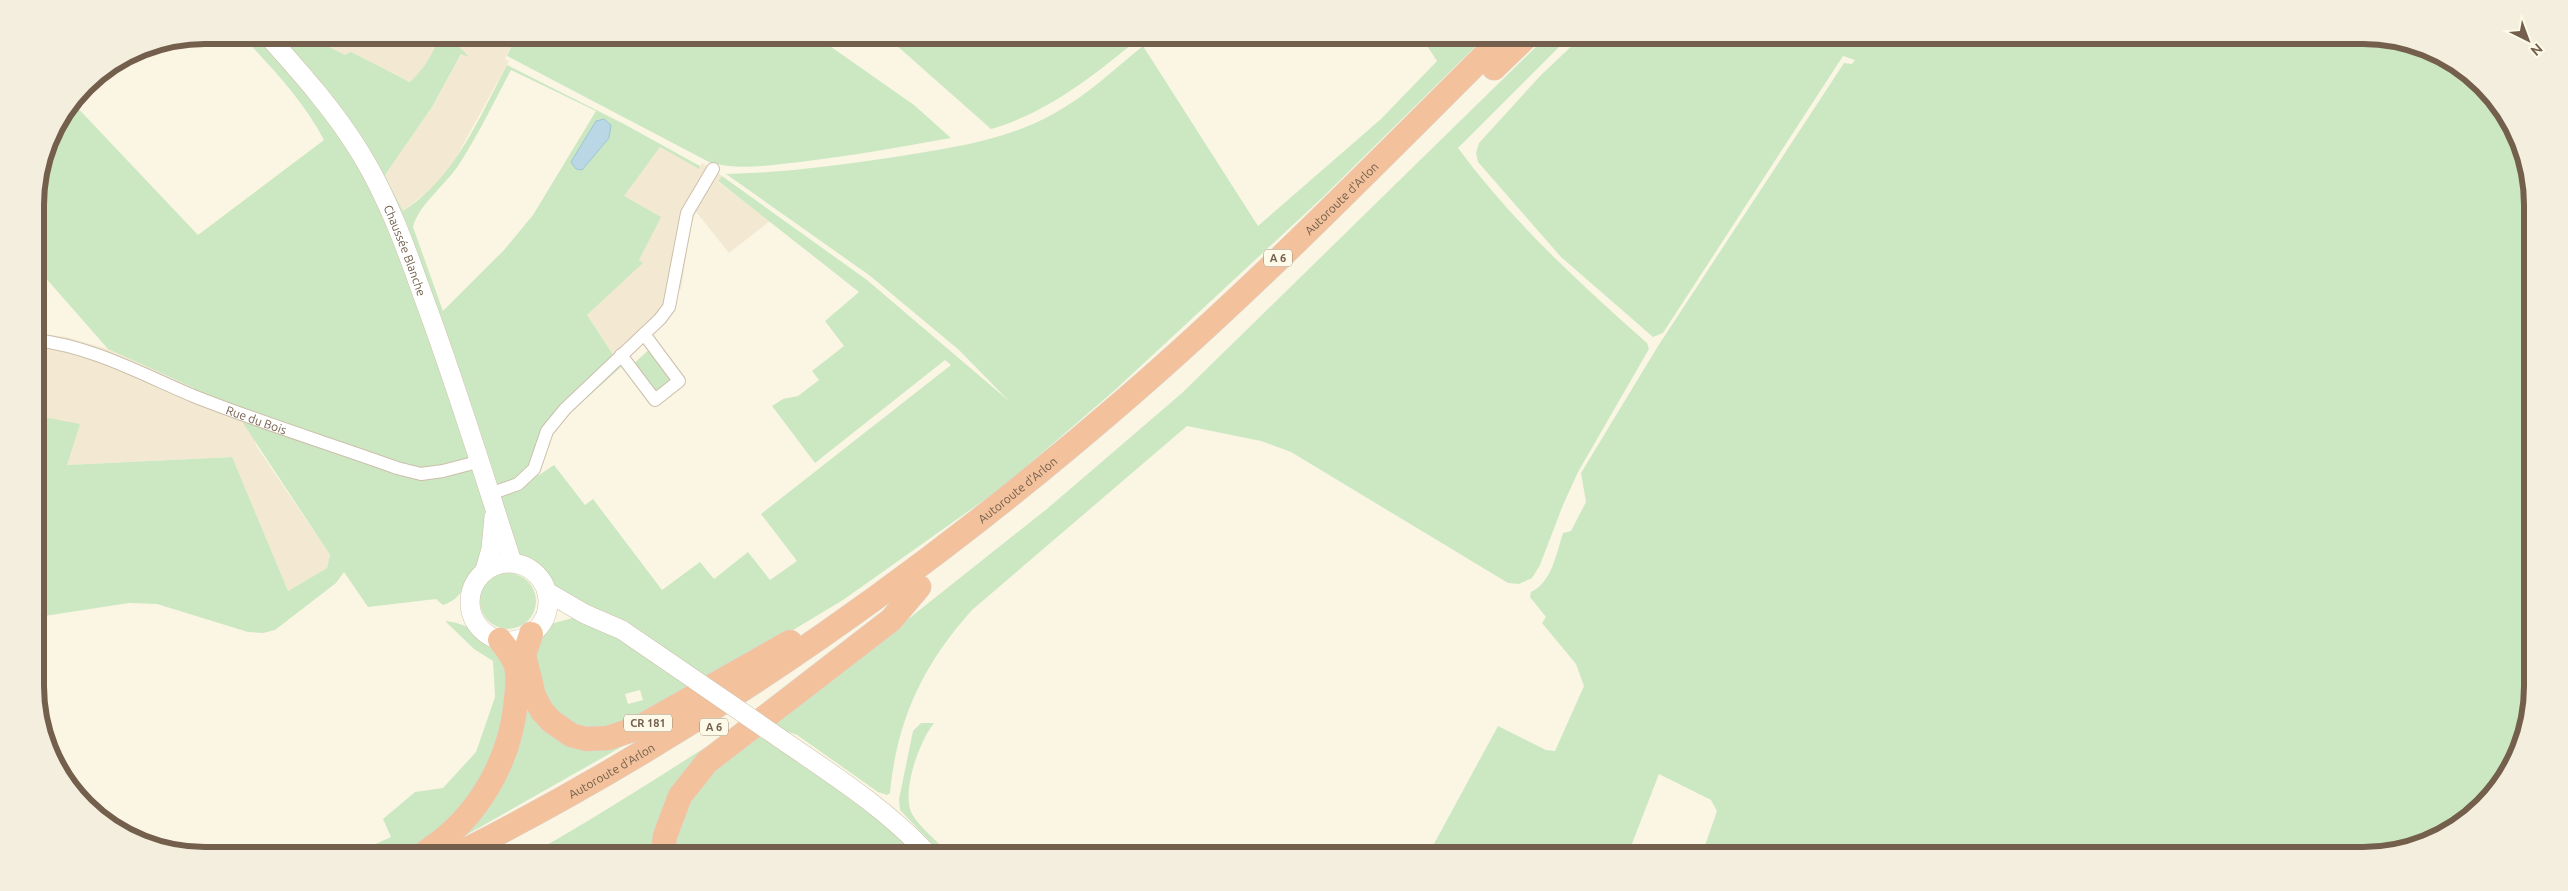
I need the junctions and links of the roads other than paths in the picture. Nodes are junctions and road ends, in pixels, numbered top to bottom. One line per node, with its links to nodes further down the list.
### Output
1 (274, 44): 8 (main road, Chaussée Blanche)
2 (1496, 44): 15 (highway, Autoroute d'Arlon / A 6)
3 (1518, 44): 12 (highway, Autoroute d'Arlon / A 6)
4 (714, 169): 5 (street)
5 (644, 334): 7 (street); 7 (street)
6 (44, 341): 8 (street, Rue du Bois)
7 (621, 355): 9 (street)
8 (481, 460): 9 (main road, Chaussée Blanche)
9 (492, 502): 10 (main road, Chaussée Blanche); 11 (main road)
10 (512, 562): 11 (main road); 13 (main road)
11 (485, 570): 17 (main road)
12 (919, 587): 20 (highway, Autoroute d'Arlon / A 6); 21 (highway, A 6)
13 (547, 592): 14 (main road); 16 (main road)
14 (585, 614): 16 (main road); 22 (main road, bridge)
15 (848, 620): 16 (highway, CR 181); 19 (highway, Autoroute d'Arlon / A 6)
16 (538, 626): 17 (main road)
17 (500, 640): 18 (highway)
18 (432, 847)
19 (472, 847)
20 (506, 847)
21 (664, 847)
22 (921, 847)

